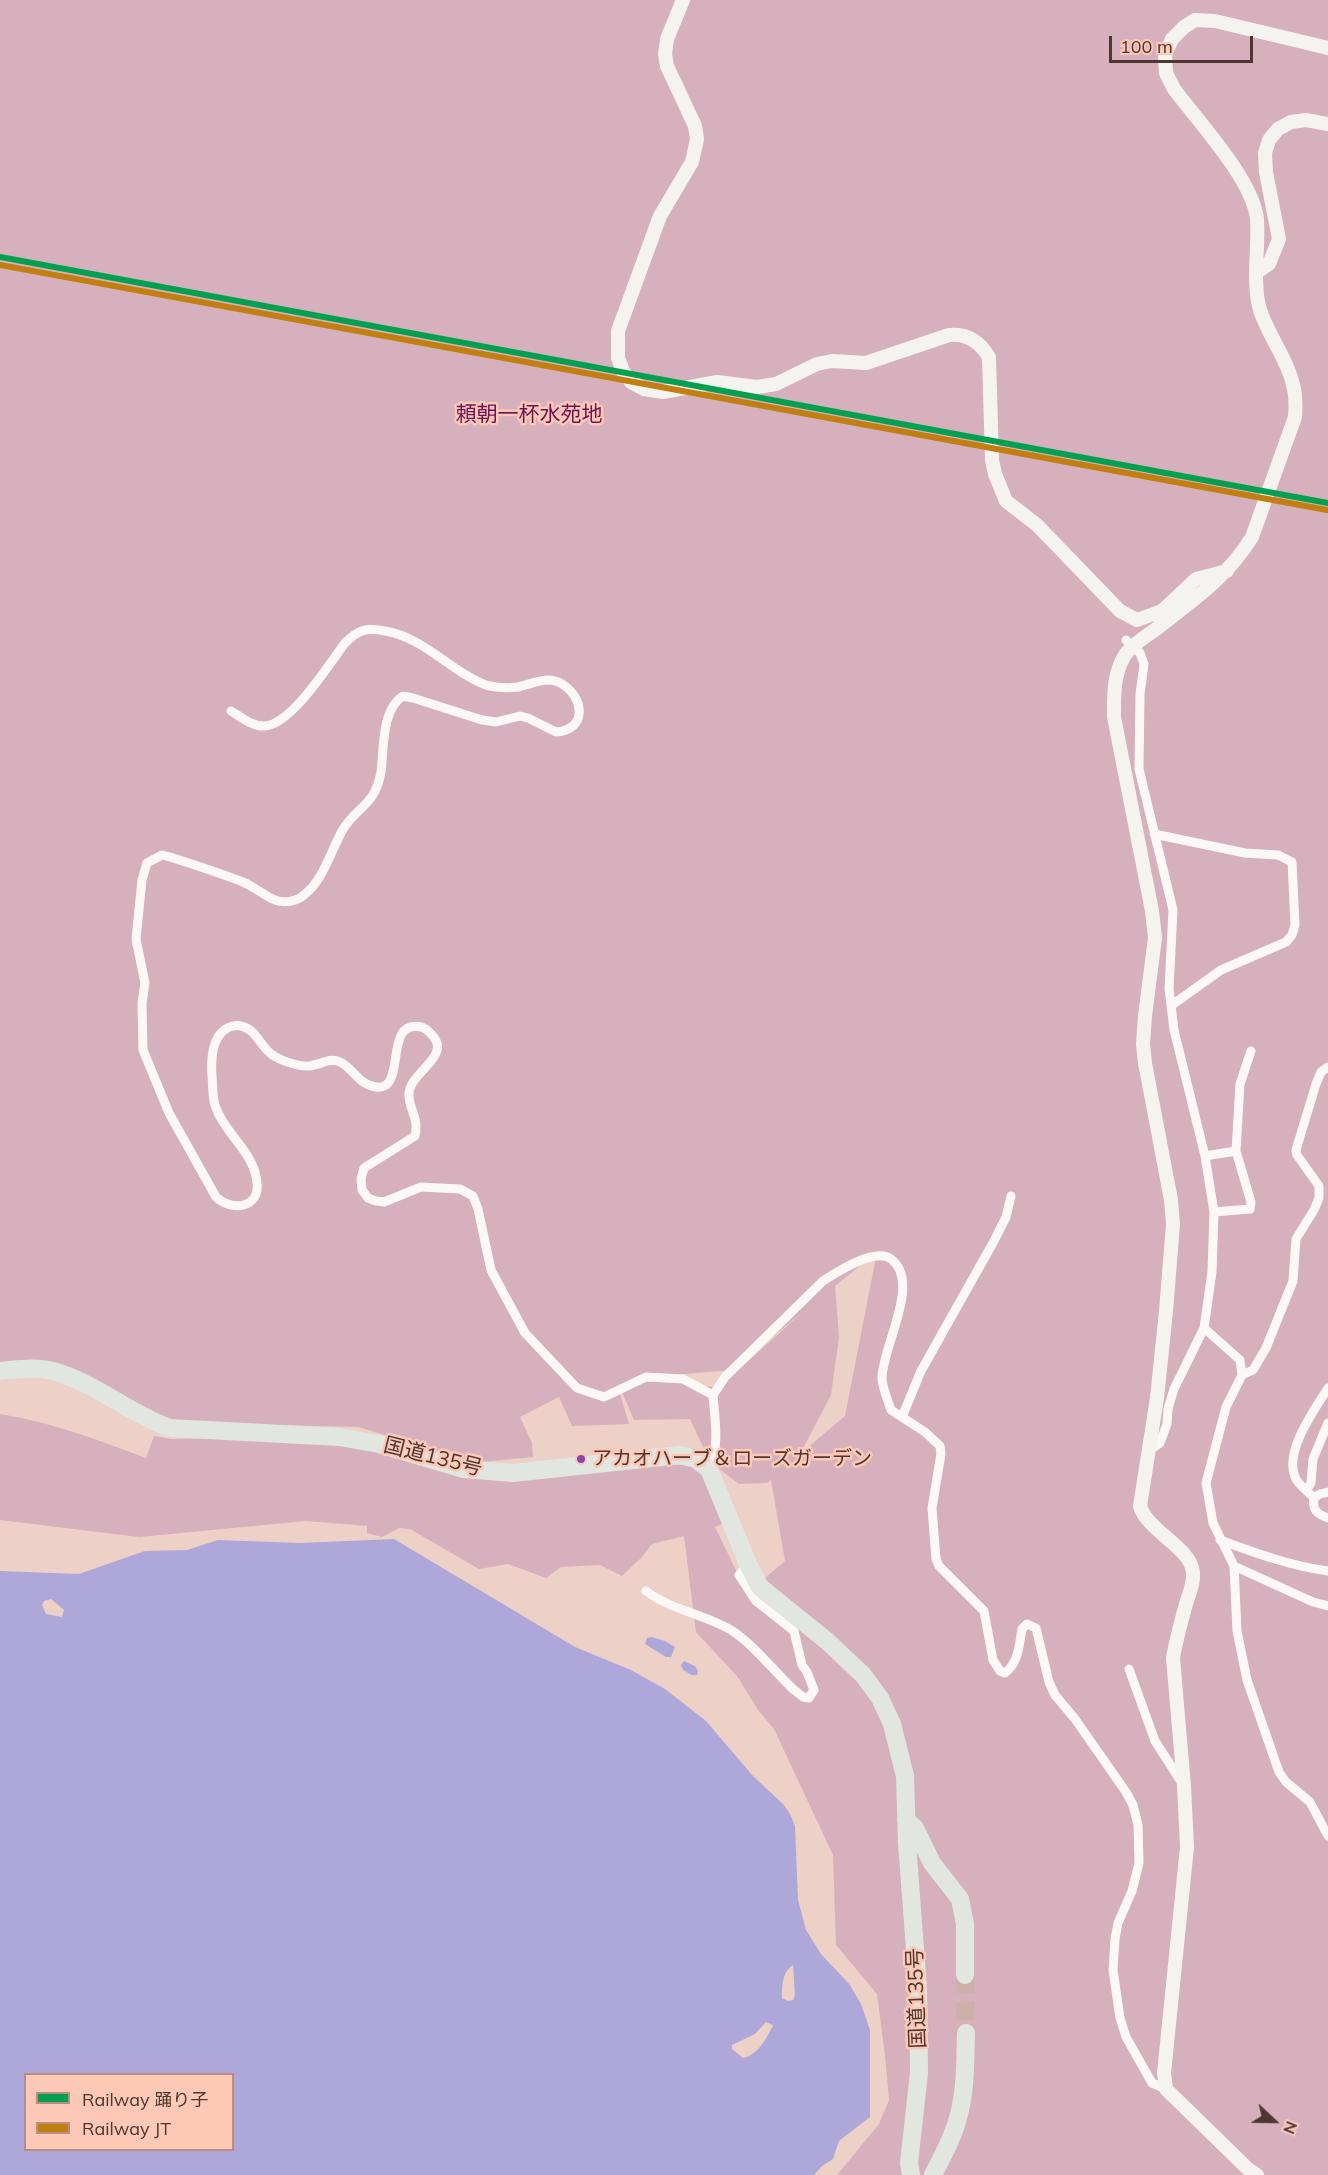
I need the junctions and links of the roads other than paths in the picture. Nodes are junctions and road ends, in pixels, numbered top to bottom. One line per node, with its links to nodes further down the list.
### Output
1 (683, 0): 5 (street)
2 (1328, 48): 4 (street)
3 (1328, 124): 4 (street)
4 (1257, 272): 5 (street)
5 (1227, 571): 23 (street)
6 (1126, 640): 8 (street)
7 (231, 711): 20 (street)
8 (1154, 834): 9 (street); 9 (street)
9 (1172, 1005): 13 (street)
10 (1251, 1051): 12 (street)
11 (1328, 1067): 18 (street)
12 (1236, 1151): 13 (street); 15 (street)
13 (1205, 1156): 15 (street)
14 (1011, 1196): 21 (street)
15 (1214, 1212): 16 (street)
16 (1204, 1328): 18 (street); 23 (street)
17 (0, 1371): 24 (highway, 国道135号)
18 (1242, 1375): 29 (street)
19 (1328, 1388): 25 (street)
20 (712, 1395): 21 (street); 24 (street)
21 (903, 1417): 41 (street)
22 (1328, 1423): 25 (street)
23 (1147, 1452): 36 (street)
24 (709, 1469): 30 (highway, 国道135号)
25 (1307, 1489): 27 (street)
26 (1328, 1492): 27 (street)
27 (1314, 1498): 28 (street)
28 (1328, 1518)
29 (1220, 1540): 31 (street); 32 (street)
30 (748, 1564): 33 (street); 37 (highway, 国道135号)
31 (1234, 1566): 34 (street); 38 (street)
32 (1328, 1570)
33 (646, 1591)
34 (1328, 1606)
35 (1130, 1668): 36 (street)
36 (1184, 1786): 41 (street)
37 (906, 1820): 39 (highway); 42 (highway, 国道135号)
38 (1328, 1836)
39 (965, 1975)
40 (966, 2032): 43 (highway)
41 (1166, 2089): 44 (street)
42 (910, 2175)
43 (933, 2175)
44 (1257, 2175)

